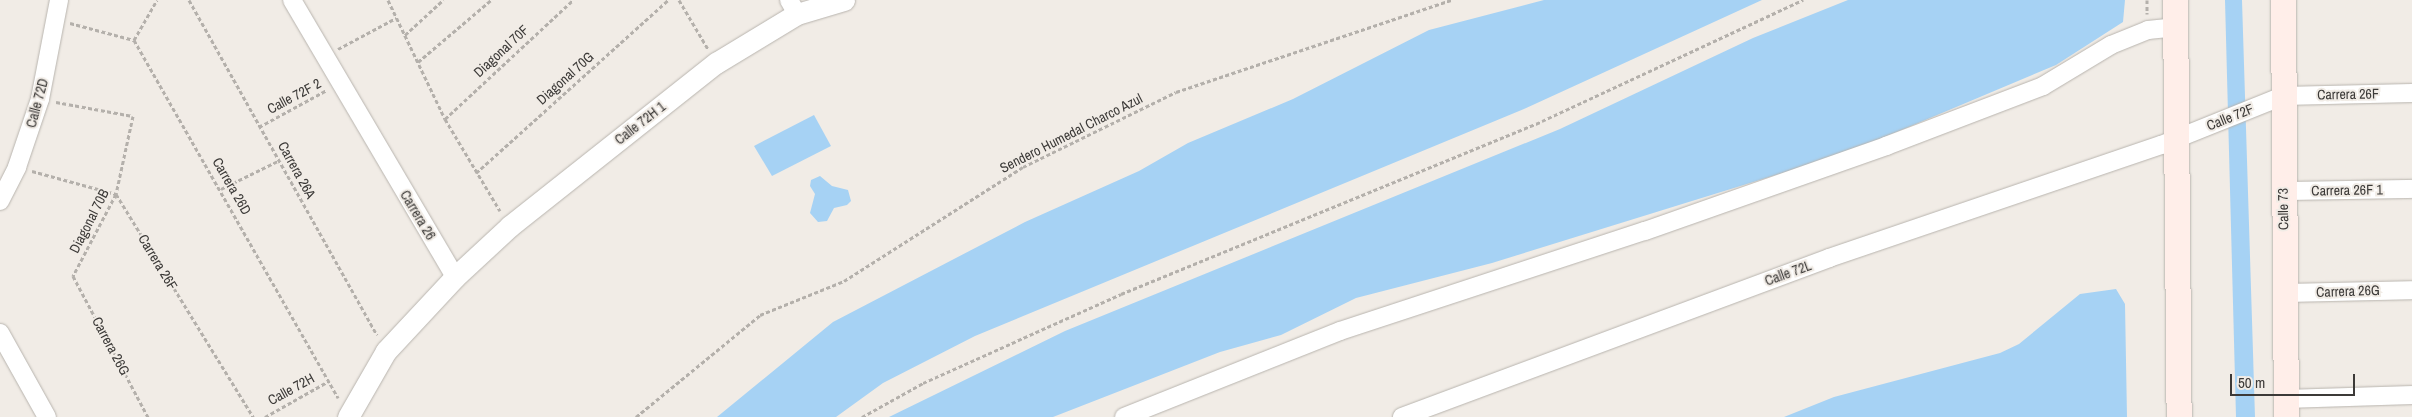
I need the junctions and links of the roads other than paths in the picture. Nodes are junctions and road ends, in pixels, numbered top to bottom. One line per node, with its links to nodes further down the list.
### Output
1 (59, 0): 13 (street, Calle 72D)
2 (292, 0): 14 (street, Carrera 26)
3 (844, 0): 6 (street, Calle 72H 1)
4 (2175, 0): 7 (main road)
5 (2283, 0): 9 (main road, Calle 73)
6 (793, 7): 14 (street, Calle 72H 1)
7 (2175, 27): 10 (main road); 22 (street)
8 (2412, 93): 9 (street, Carrera 26F)
9 (2273, 100): 10 (street, Calle 72F); 12 (main road, Calle 73)
10 (2176, 139): 23 (street, Calle 72L); 24 (main road)
11 (2412, 189): 12 (street, Carrera 26F 1)
12 (2283, 191): 16 (main road, Calle 73)
13 (0, 201)
14 (455, 276): 20 (street)
15 (2412, 290): 16 (street, Carrera 26G)
16 (2284, 293): 19 (main road, Calle 73)
17 (0, 333): 21 (street)
18 (2412, 395): 19 (street)
19 (2286, 408)
20 (344, 410)
21 (47, 417)
22 (1124, 417)
23 (1402, 417)
24 (2178, 417)

